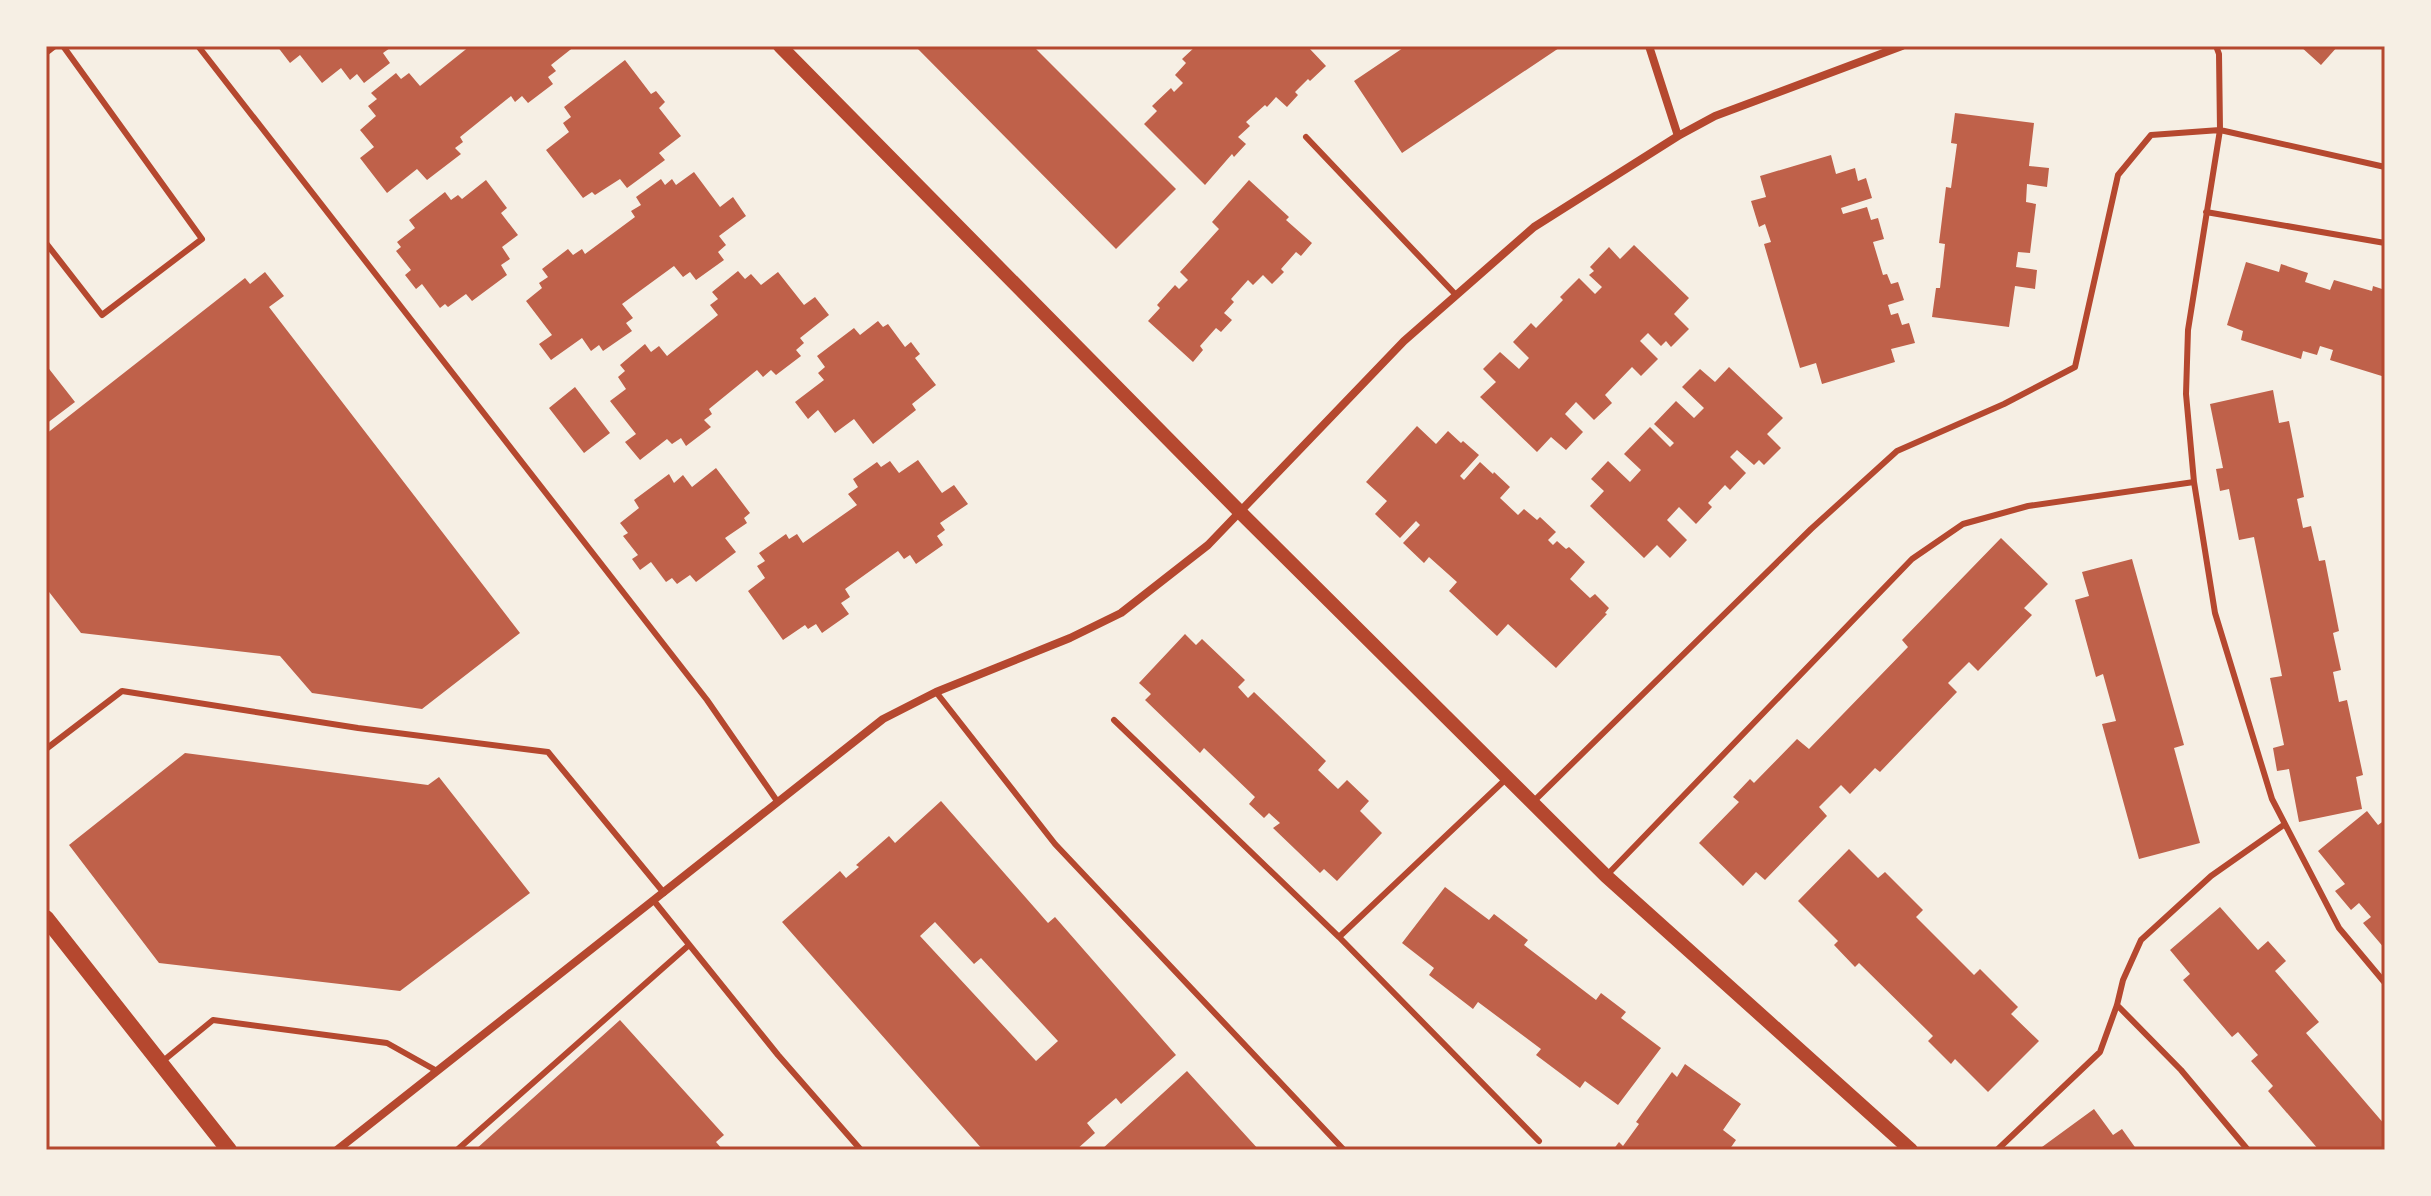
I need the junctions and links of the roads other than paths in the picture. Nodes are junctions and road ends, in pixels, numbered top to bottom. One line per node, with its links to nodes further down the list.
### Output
1 (55, 46): 8 (lane)
2 (63, 46): 14 (lane)
3 (198, 46): 25 (lane)
4 (1649, 46): 10 (street)
5 (1902, 46): 10 (street)
6 (2216, 46): 9 (lane)
7 (786, 48): 19 (street)
8 (46, 53)
9 (2220, 130): 12 (lane); 13 (lane); 26 (lane)
10 (1678, 136): 16 (street)
11 (1306, 137): 16 (lane)
12 (2385, 167)
13 (2206, 212): 15 (lane); 17 (lane)
14 (46, 243)
15 (2385, 243)
16 (1456, 295): 19 (street)
17 (2194, 482): 27 (lane); 28 (lane)
18 (2385, 499): 20 (lane)
19 (1240, 512): 21 (street); 24 (street)
20 (2385, 514)
21 (936, 692): 25 (street); 43 (lane)
22 (1114, 720): 32 (lane)
23 (46, 749): 29 (lane)
24 (1507, 778): 26 (street); 32 (lane)
25 (777, 801): 29 (street)
26 (1533, 803): 28 (street)
27 (2285, 824): 34 (lane); 35 (lane)
28 (1606, 876): 44 (street)
29 (664, 893): 30 (street)
30 (654, 901): 33 (lane); 37 (street)
31 (46, 918): 36 (main road)
32 (1339, 937): 38 (lane)
33 (689, 945): 41 (lane); 42 (lane)
34 (2385, 983)
35 (2117, 1005): 45 (lane); 46 (lane)
36 (160, 1063): 37 (lane); 39 (main road)
37 (437, 1071): 40 (street)
38 (1539, 1141)
39 (229, 1150)
40 (337, 1150)
41 (457, 1150)
42 (861, 1150)
43 (1344, 1150)
44 (1911, 1150)
45 (1997, 1150)
46 (2248, 1150)

